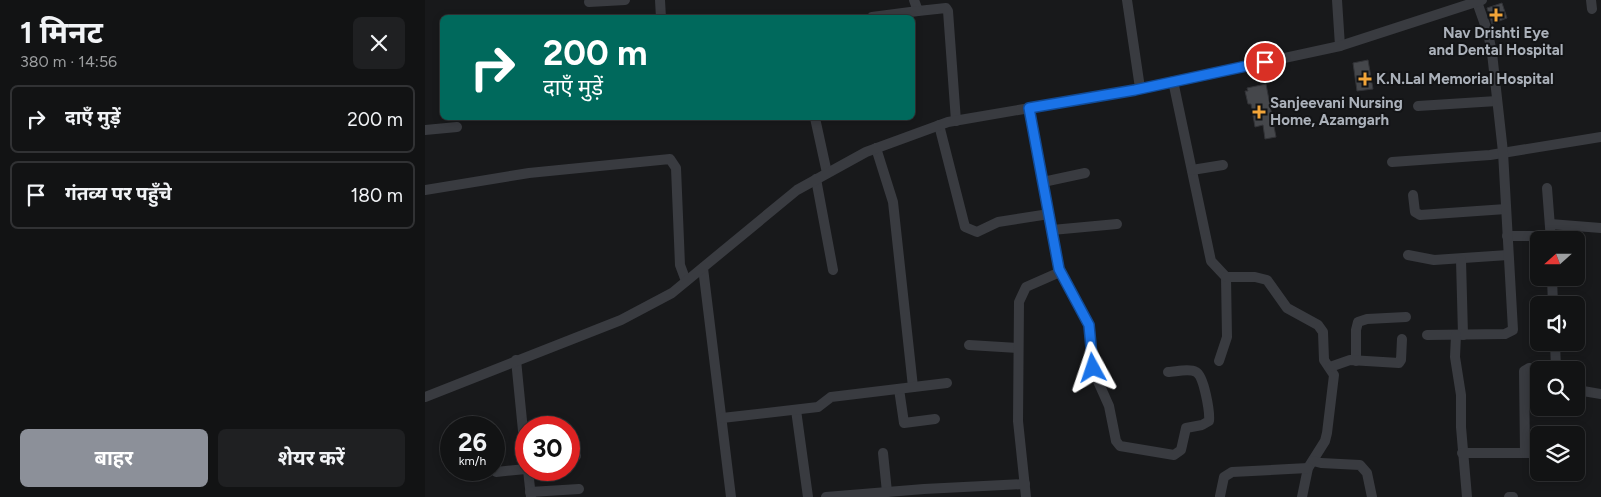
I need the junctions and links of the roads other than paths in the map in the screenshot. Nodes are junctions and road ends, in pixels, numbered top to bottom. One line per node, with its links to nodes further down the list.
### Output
1 (625, 0): 7 (street)
2 (660, 0): 9 (street)
3 (914, 0): 8 (street)
4 (1127, 0): 13 (street)
5 (1337, 0): 11 (street)
6 (1479, 1): 11 (street); 14 (street)
7 (589, 2)
8 (918, 11): 10 (street); 18 (street)
9 (661, 15)
10 (887, 15)
11 (1340, 46): 12 (street)
12 (1173, 82): 13 (street); 27 (street)
13 (1140, 88): 16 (street)
14 (1497, 100): 15 (street); 24 (street)
15 (1418, 106)
16 (1029, 108): 18 (street); 31 (street)
17 (815, 120): 28 (street)
18 (955, 120): 19 (street)
19 (939, 125): 23 (street); 36 (street)
20 (457, 127): 21 (street)
21 (425, 130)
22 (1601, 137): 24 (street)
23 (876, 148): 28 (street); 65 (street)
24 (1503, 152): 25 (street); 35 (street)
25 (1392, 162)
26 (1223, 165): 27 (street)
27 (1192, 170): 50 (street)
28 (827, 173): 30 (street)
29 (1085, 173): 31 (street)
30 (816, 179): 47 (street); 48 (street)
31 (1043, 182): 36 (street)
32 (1547, 188): 38 (street)
33 (425, 190): 51 (street)
34 (1413, 195): 35 (street)
35 (1506, 209): 42 (street)
36 (1049, 214): 40 (street)
37 (1117, 224): 40 (street)
38 (1550, 224): 39 (street); 41 (street)
39 (1601, 228)
40 (1052, 230): 49 (street)
41 (1550, 231)
42 (1507, 236): 43 (street); 45 (street)
43 (1530, 237)
44 (1408, 255): 46 (street)
45 (1509, 256): 46 (street); 54 (street)
46 (1461, 260): 54 (street)
47 (703, 268): 51 (street); 72 (street)
48 (833, 270)
49 (1060, 272): 57 (street); 63 (street)
50 (1226, 277): 59 (street); 61 (street)
51 (687, 281): 58 (street)
52 (1407, 317): 60 (street)
53 (1427, 335): 54 (street)
54 (1460, 335): 77 (street)
55 (1402, 339): 60 (street)
56 (969, 345): 57 (street)
57 (1017, 348): 80 (street)
58 (516, 360): 69 (street); 71 (street)
59 (1219, 360)
60 (1356, 361): 61 (street)
61 (1330, 366): 78 (street)
62 (1530, 368): 75 (street)
63 (1168, 372)
64 (947, 383): 65 (street)
65 (913, 387): 66 (street)
66 (899, 389): 70 (street); 73 (street)
67 (1585, 391): 68 (street)
68 (1601, 394)
69 (425, 397)
70 (796, 410): 72 (street); 88 (street)
71 (522, 416)
72 (722, 418): 87 (street)
73 (935, 419)
74 (883, 453): 82 (street)
75 (1525, 453): 76 (street); 77 (street)
76 (1530, 453)
77 (1463, 454): 93 (street)
78 (1311, 464): 85 (street); 91 (street); 92 (street)
79 (529, 481): 84 (street)
80 (1025, 484): 83 (street); 90 (street)
81 (579, 489): 84 (street)
82 (887, 492): 83 (street); 89 (street)
83 (940, 492)
84 (531, 494)
85 (1221, 496)
86 (1513, 496): 94 (street)
87 (731, 497)
88 (808, 497)
89 (826, 497)
90 (1026, 497)
91 (1301, 497)
92 (1372, 497)
93 (1467, 497)
94 (1509, 497)

